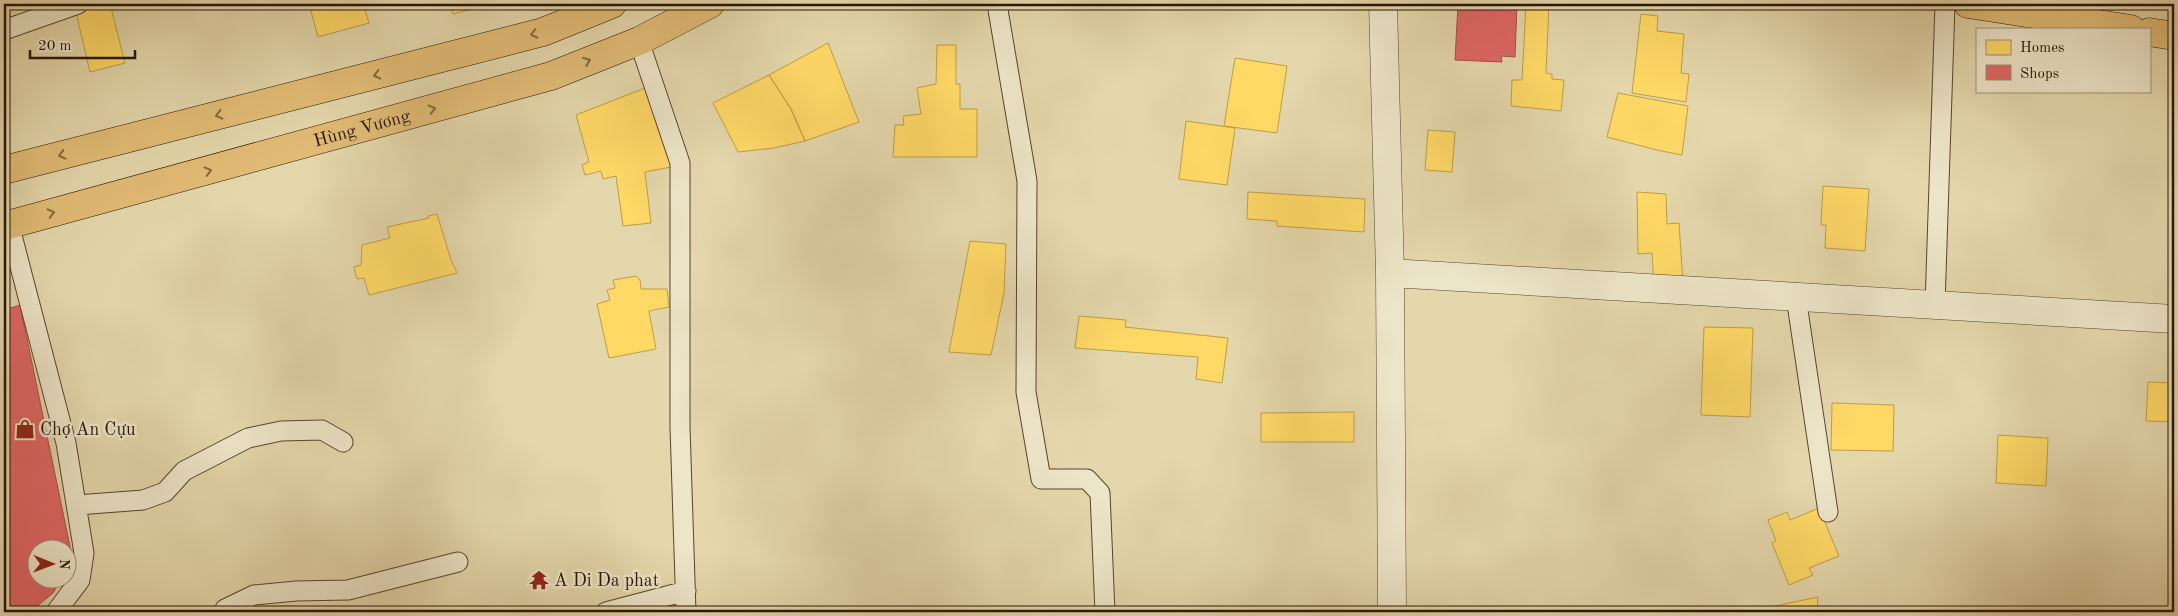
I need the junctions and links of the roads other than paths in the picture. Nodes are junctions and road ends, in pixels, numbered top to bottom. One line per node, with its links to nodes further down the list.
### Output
1 (78, 4): 10 (lane)
2 (612, 4): 14 (highway, one-way to 14)
3 (710, 4): 13 (highway, Hùng Vương)
4 (997, 4): 29 (lane)
5 (1383, 4): 16 (street)
6 (1945, 4): 18 (lane)
7 (1968, 4): 8 (highway)
8 (2082, 12): 9 (highway)
9 (2128, 28)
10 (4, 30)
11 (2150, 32): 12 (highway)
12 (2174, 36)
13 (639, 41): 15 (highway, Hùng Vương, one-way to 13); 24 (lane)
14 (4, 170)
15 (6, 225): 21 (lane)
16 (1390, 273): 17 (street); 30 (street)
17 (1796, 297): 18 (street); 22 (lane)
18 (1935, 305): 19 (street)
19 (2174, 319)
20 (343, 442): 21 (lane)
21 (76, 505): 25 (lane)
22 (1828, 512)
23 (458, 562): 26 (lane)
24 (686, 591): 27 (lane); 28 (lane)
25 (56, 612)
26 (224, 612)
27 (606, 612)
28 (686, 612)
29 (1106, 612)
30 (1392, 612)

